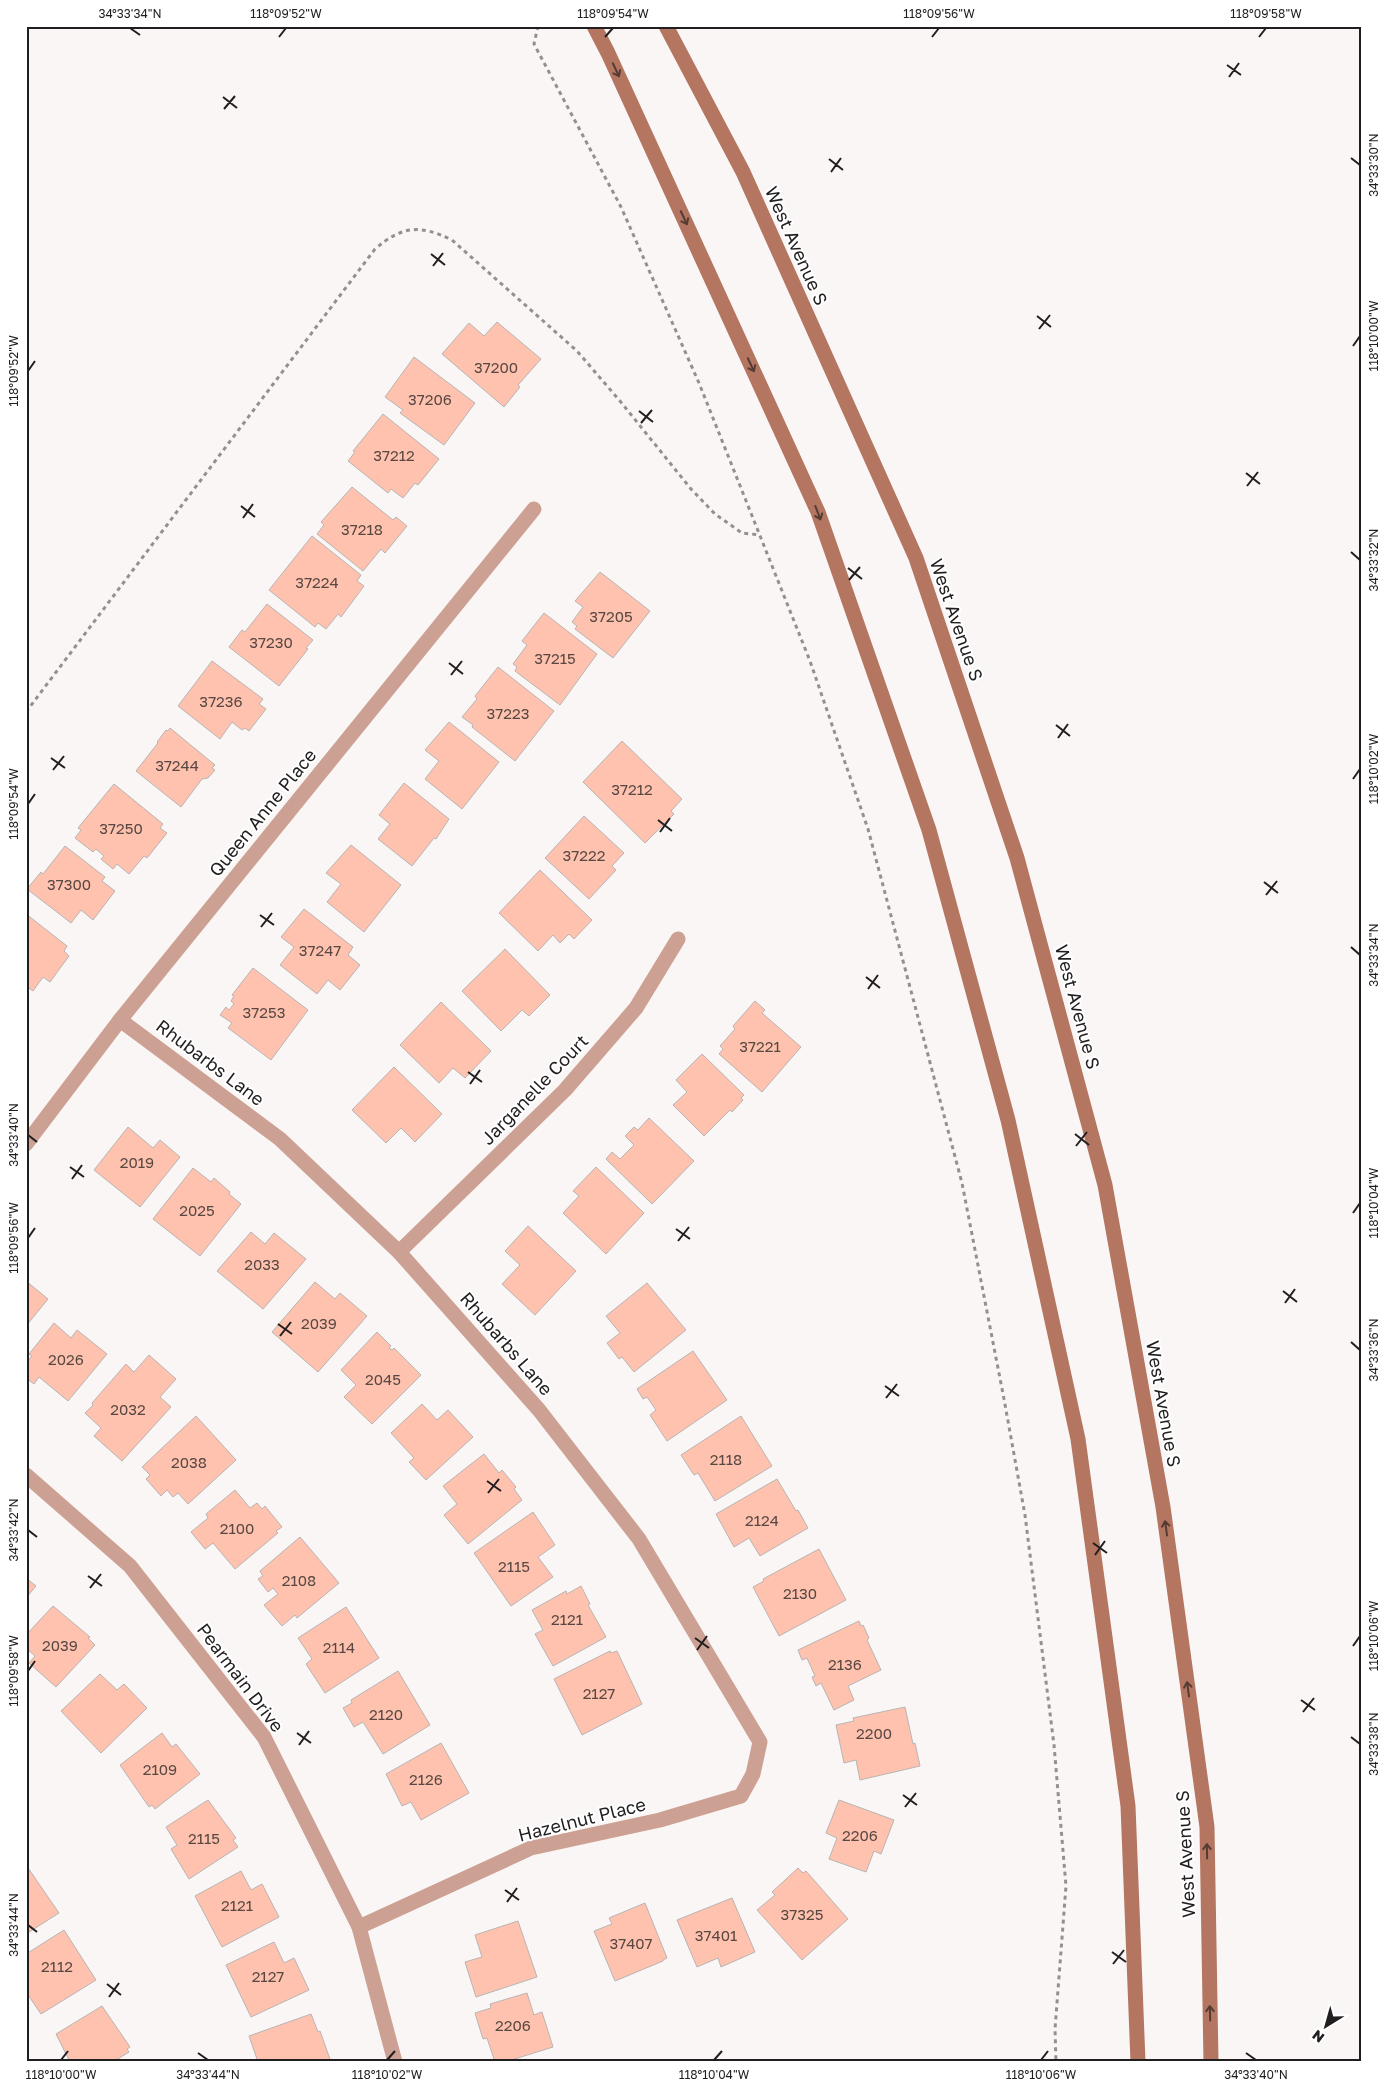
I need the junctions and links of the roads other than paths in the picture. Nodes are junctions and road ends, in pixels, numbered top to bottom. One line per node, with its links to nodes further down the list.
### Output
1 (594, 26): 12 (street, one-way to 12)
2 (666, 26): 13 (street, West Avenue S, one-way to 2)
3 (534, 509): 5 (street, Queen Anne Place)
4 (678, 939): 7 (street, Jarganelle Court)
5 (120, 1020): 6 (street, Queen Anne Place); 7 (street, Rhubarbs Lane)
6 (26, 1144)
7 (400, 1252): 9 (street, Rhubarbs Lane)
8 (26, 1475): 10 (street, Pearmain Drive)
9 (753, 1774): 10 (street, Hazelnut Place)
10 (359, 1927): 11 (street, Pearmain Drive)
11 (395, 2062)
12 (1138, 2062)
13 (1211, 2062)

